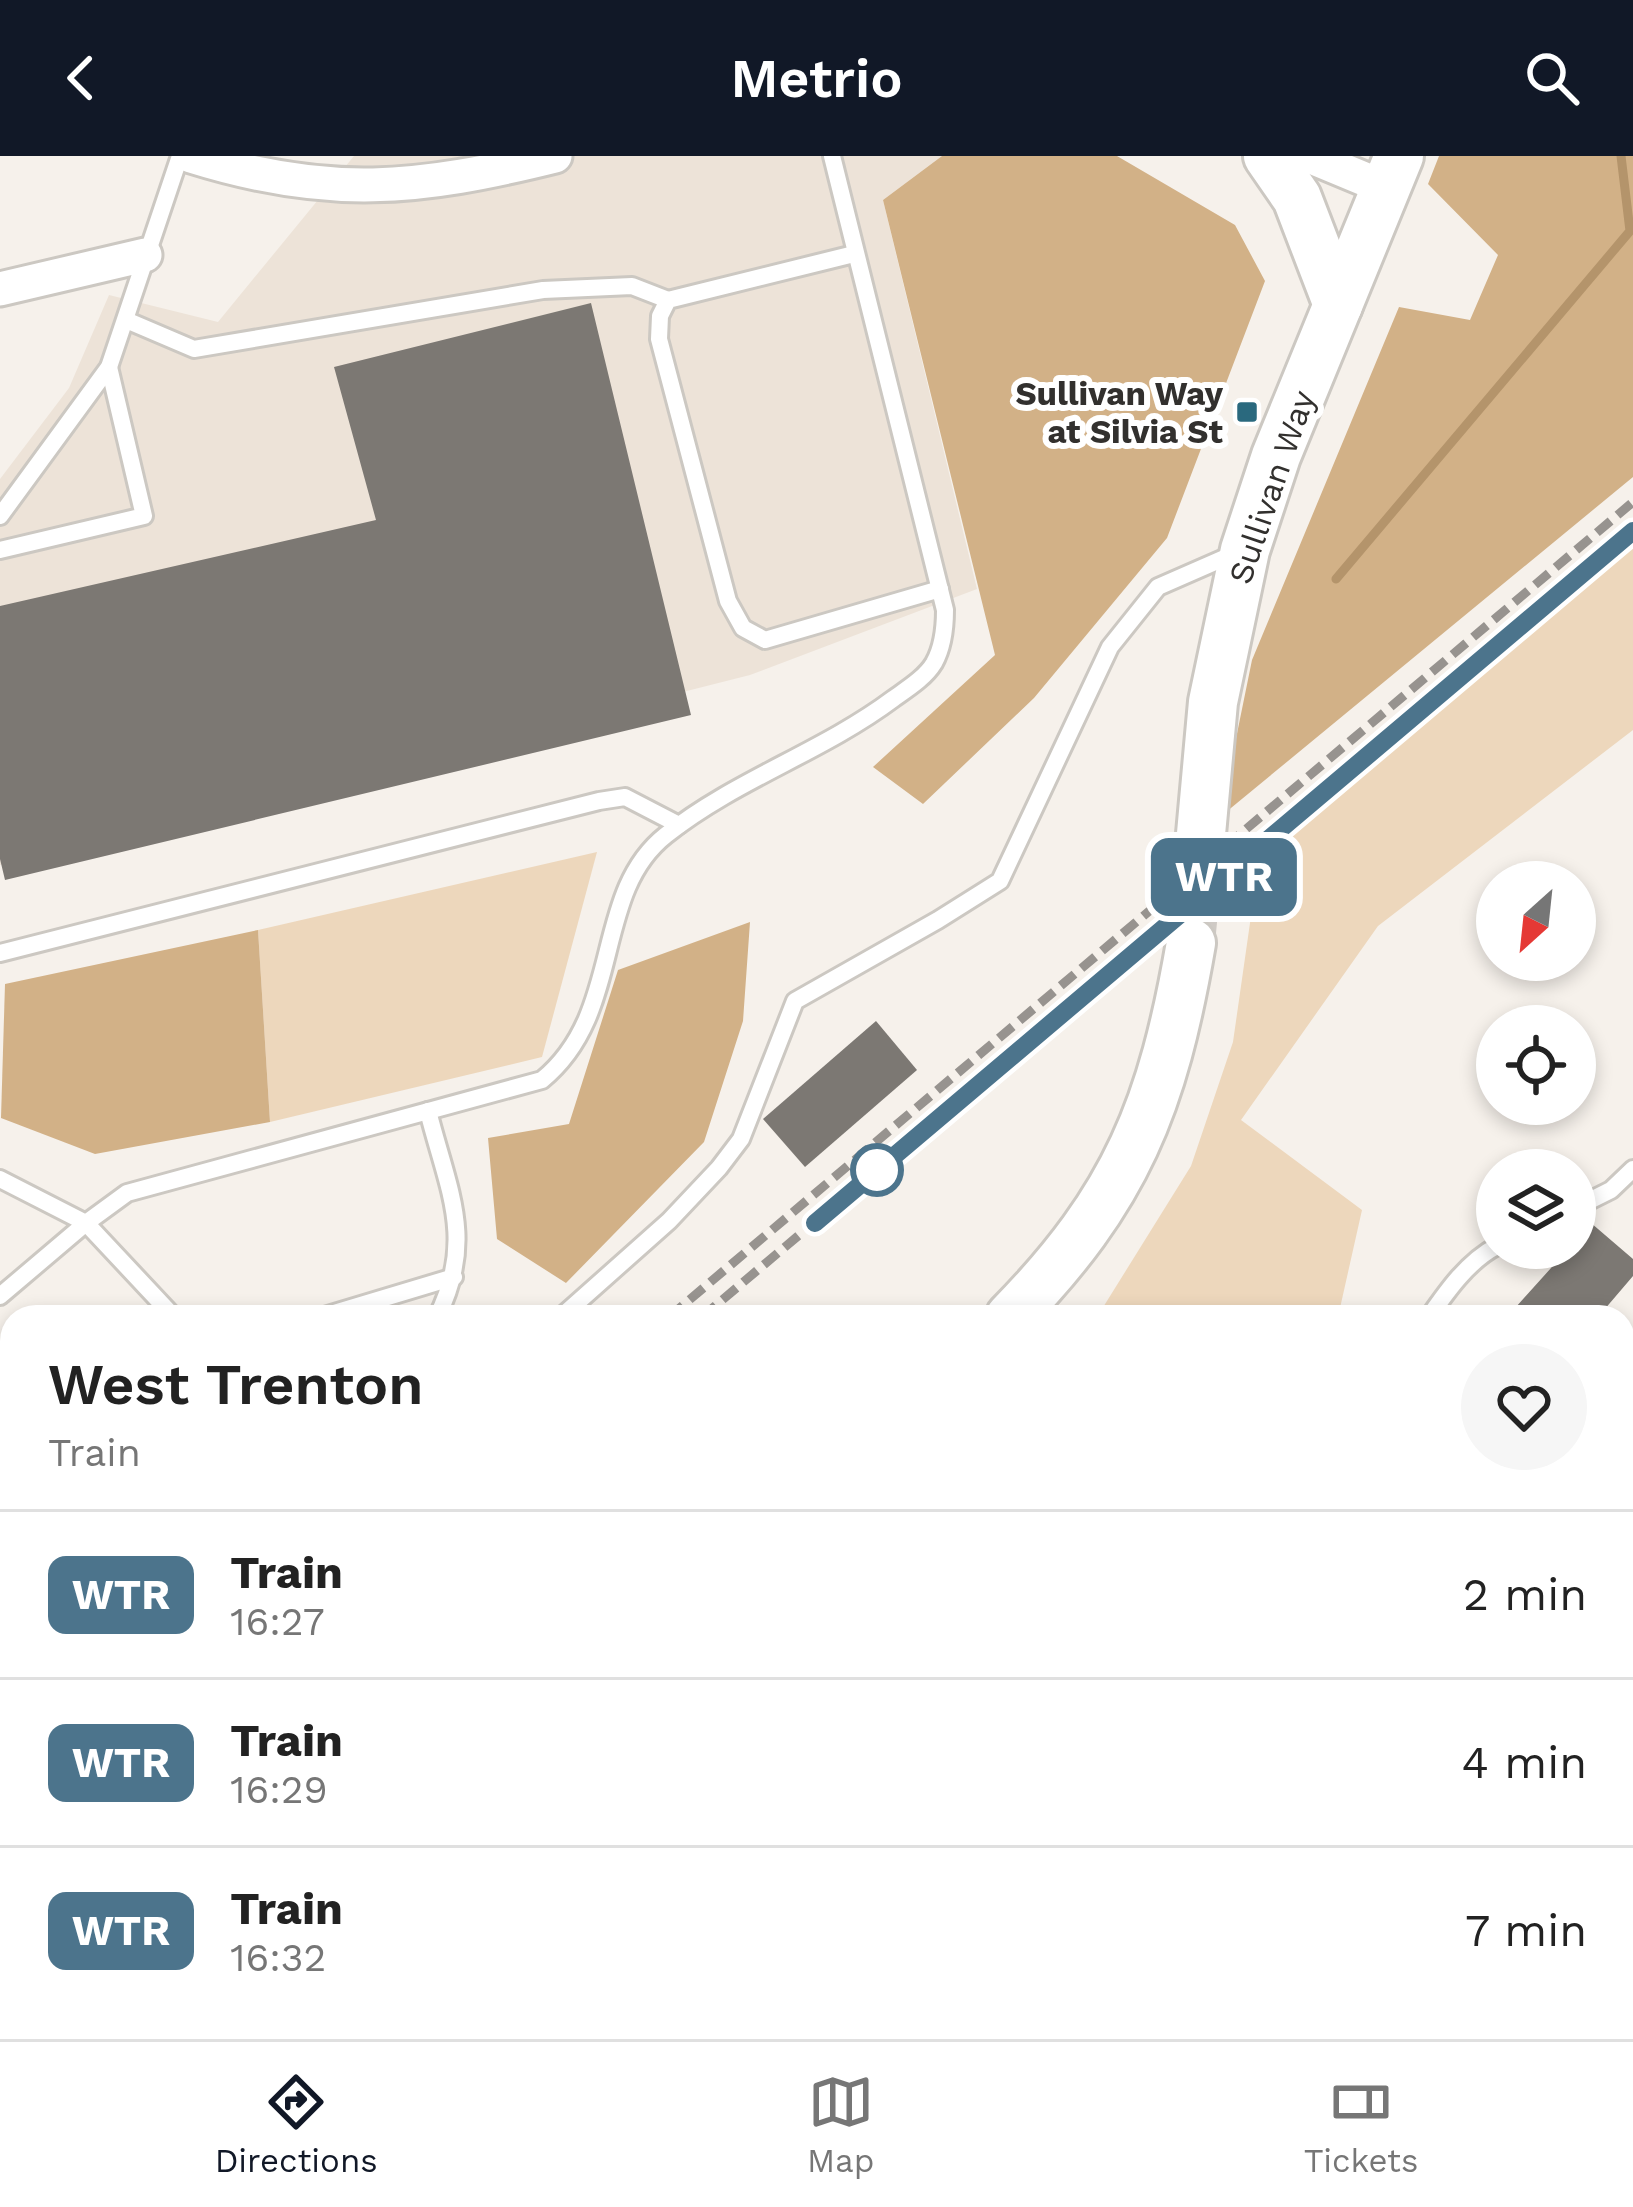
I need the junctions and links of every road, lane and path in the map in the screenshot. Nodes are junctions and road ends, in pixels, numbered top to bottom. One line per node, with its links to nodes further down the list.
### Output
1 (180, 156): 8 (lane)
2 (191, 156): 3 (street)
3 (555, 156)
4 (832, 156): 9 (lane)
5 (1268, 156): 12 (main road)
6 (1309, 156): 7 (street)
7 (1392, 172): 12 (main road, Sullivan Way)
8 (145, 254): 10 (street); 13 (lane)
9 (854, 254): 11 (lane); 18 (lane)
10 (0, 289)
11 (668, 300): 13 (lane); 18 (lane)
12 (1338, 305): 17 (main road, Sullivan Way)
13 (126, 320): 14 (lane)
14 (110, 367): 15 (lane); 16 (lane)
15 (0, 516)
16 (0, 550)
17 (1245, 550): 20 (main road, Sullivan Way); 34 (lane)
18 (940, 590): 19 (lane)
19 (679, 825): 22 (lane); 23 (lane)
20 (1201, 834)
21 (1191, 943): 35 (main road)
22 (0, 953)
23 (428, 1111): 27 (lane); 29 (lane)
24 (1633, 1169): 26 (lane)
25 (0, 1179): 27 (lane)
26 (1596, 1198)
27 (86, 1223): 30 (lane); 31 (lane)
28 (1476, 1261): 36 (lane)
29 (454, 1277): 32 (lane); 33 (lane)
30 (0, 1296)
31 (163, 1305)
32 (361, 1305)
33 (442, 1305)
34 (574, 1305)
35 (1021, 1305)
36 (1437, 1305)

